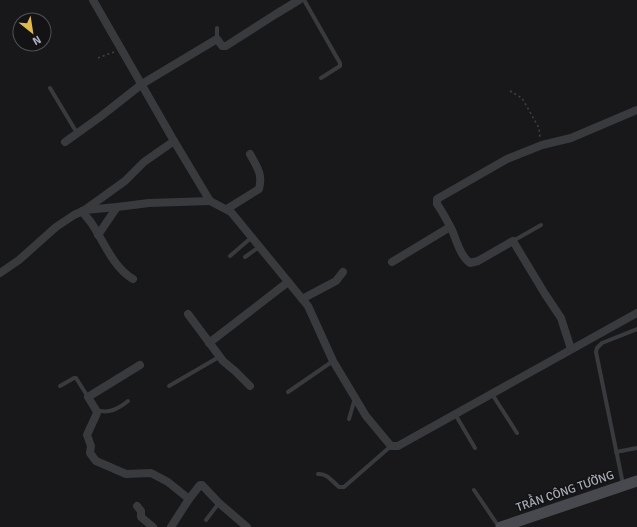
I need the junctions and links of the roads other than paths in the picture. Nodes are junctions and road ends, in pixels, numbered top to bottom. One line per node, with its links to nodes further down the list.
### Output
1 (93, 0): 7 (street)
2 (299, 0): 5 (street)
3 (304, 0): 6 (lane)
4 (217, 28): 5 (lane)
5 (217, 39): 7 (street)
6 (321, 78)
7 (142, 84): 10 (street); 11 (street)
8 (50, 88): 10 (lane)
9 (637, 110): 19 (street)
10 (77, 133): 12 (street)
11 (174, 141): 14 (street); 17 (street)
12 (65, 142)
13 (250, 154): 16 (street)
14 (210, 201): 15 (street); 16 (street)
15 (117, 208): 17 (street); 20 (street)
16 (227, 209): 21 (street)
17 (83, 211): 20 (street); 28 (street)
18 (541, 225): 22 (lane)
19 (450, 226): 22 (street); 26 (street)
20 (98, 235): 29 (street)
21 (252, 237): 23 (street); 24 (lane)
22 (513, 241): 36 (street)
23 (259, 247): 25 (lane); 30 (street)
24 (230, 256)
25 (245, 257)
26 (392, 262)
27 (343, 272): 31 (street)
28 (0, 273)
29 (133, 279)
30 (288, 282): 31 (street); 35 (street)
31 (302, 299): 38 (street)
32 (637, 313): 36 (street)
33 (188, 314): 35 (street)
34 (637, 329): 55 (lane)
35 (209, 343): 37 (street)
36 (571, 349): 44 (street)
37 (219, 357): 41 (lane); 42 (street)
38 (333, 361): 43 (lane); 46 (street)
39 (140, 365): 45 (street)
40 (60, 386): 45 (lane)
41 (169, 386)
42 (250, 386)
43 (288, 392)
44 (492, 393): 49 (street); 51 (lane)
45 (88, 396): 48 (street)
46 (355, 398): 50 (lane); 52 (street)
47 (128, 401): 48 (lane)
48 (96, 410): 60 (street)
49 (455, 414): 52 (street); 53 (lane)
50 (348, 420)
51 (517, 433)
52 (391, 446): 56 (lane)
53 (475, 448)
54 (637, 448): 55 (lane)
55 (616, 452): 58 (lane)
56 (318, 474)
57 (637, 481): 58 (main road, TRẦN CÔNG TƯỜNG)
58 (623, 485): 67 (main road, TRẦN CÔNG TƯỜNG)
59 (474, 490): 67 (lane)
60 (189, 499): 61 (street); 65 (street)
61 (219, 503): 63 (lane); 66 (street)
62 (137, 506): 64 (street)
63 (206, 520)
64 (153, 527)
65 (171, 527)
66 (247, 527)
67 (500, 527)

